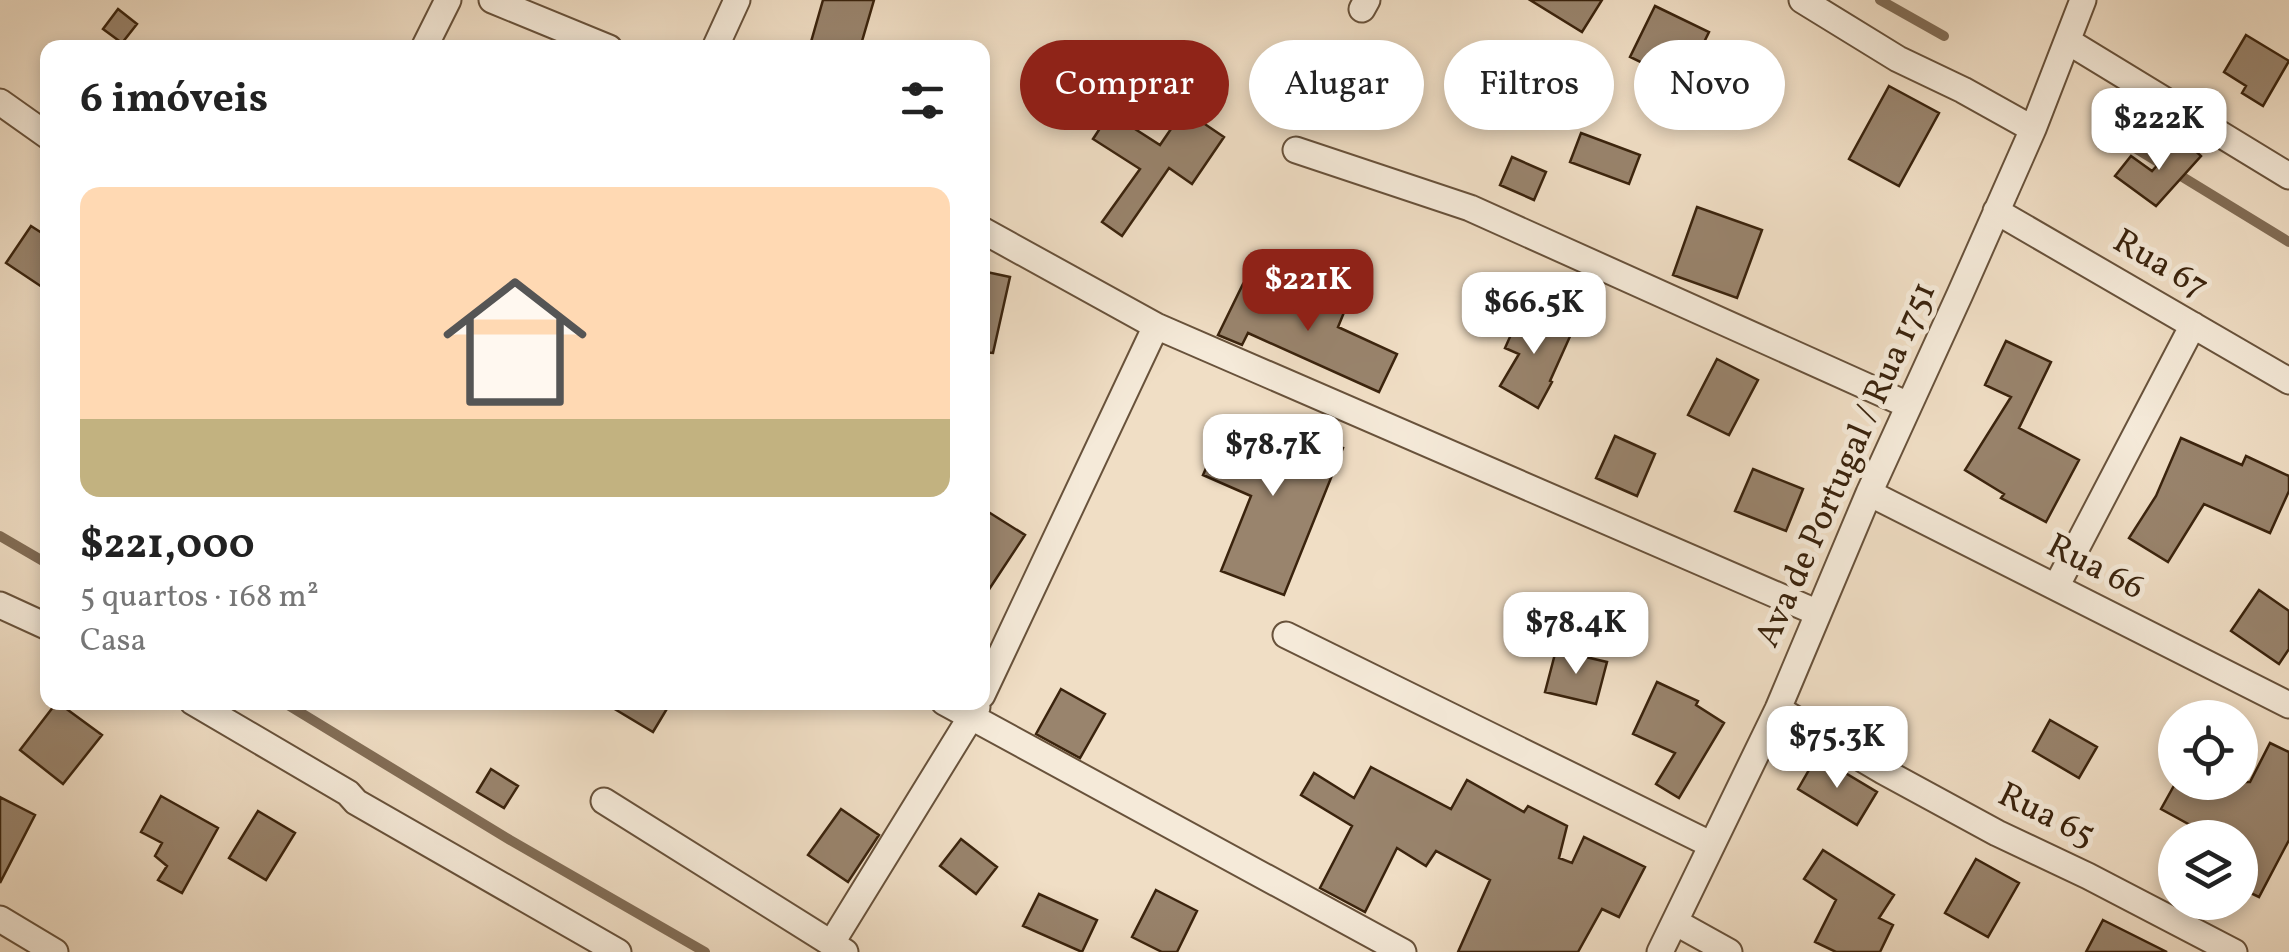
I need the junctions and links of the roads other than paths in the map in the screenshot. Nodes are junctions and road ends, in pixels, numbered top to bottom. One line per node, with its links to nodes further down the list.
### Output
1 (448, 0): 6 (street)
2 (492, 0): 7 (street)
3 (738, 0): 8 (street)
4 (1802, 0): 11 (street)
5 (2084, 0): 9 (street, Ava de Portugal / Rua 1751)
6 (428, 40)
7 (590, 40)
8 (718, 40)
9 (2069, 42): 11 (street, Ava de Portugal / Rua 1751); 14 (street)
10 (0, 102): 12 (street)
11 (2032, 129): 15 (street, Ava de Portugal / Rua 1751)
12 (40, 130)
13 (1296, 150): 20 (street)
14 (2289, 176)
15 (1996, 211): 17 (street, Rua 67); 20 (street, Ava de Portugal / Rua 1751)
16 (990, 234): 18 (street)
17 (2193, 325): 19 (street, Rua 67); 22 (street)
18 (1156, 326): 24 (street); 27 (street)
19 (2289, 381)
20 (1908, 405): 21 (street, Ava de Portugal / Rua 1751)
21 (1869, 493): 22 (street, Rua 66); 24 (street, Ava de Portugal / Rua 1751)
22 (2056, 587): 28 (street, Rua 66)
23 (0, 605): 25 (street)
24 (1818, 613): 29 (street, Ava de Portugal / Rua 1751)
25 (40, 623)
26 (1286, 635): 33 (street)
27 (990, 678)
28 (2289, 705)
29 (1778, 708): 33 (street, Ava de Portugal / Rua 1751); 42 (street, Rua 65)
30 (207, 710): 38 (street)
31 (975, 711): 36 (street); 39 (street)
32 (604, 801): 36 (street)
33 (1712, 845): 35 (street, Ava de Portugal / Rua 1751)
34 (0, 919): 37 (street)
35 (1675, 922): 40 (street, Ava de Portugal / Rua 1751); 41 (street)
36 (838, 948)
37 (56, 952)
38 (618, 952)
39 (1404, 952)
40 (1660, 952)
41 (1730, 952)
42 (2234, 952)

